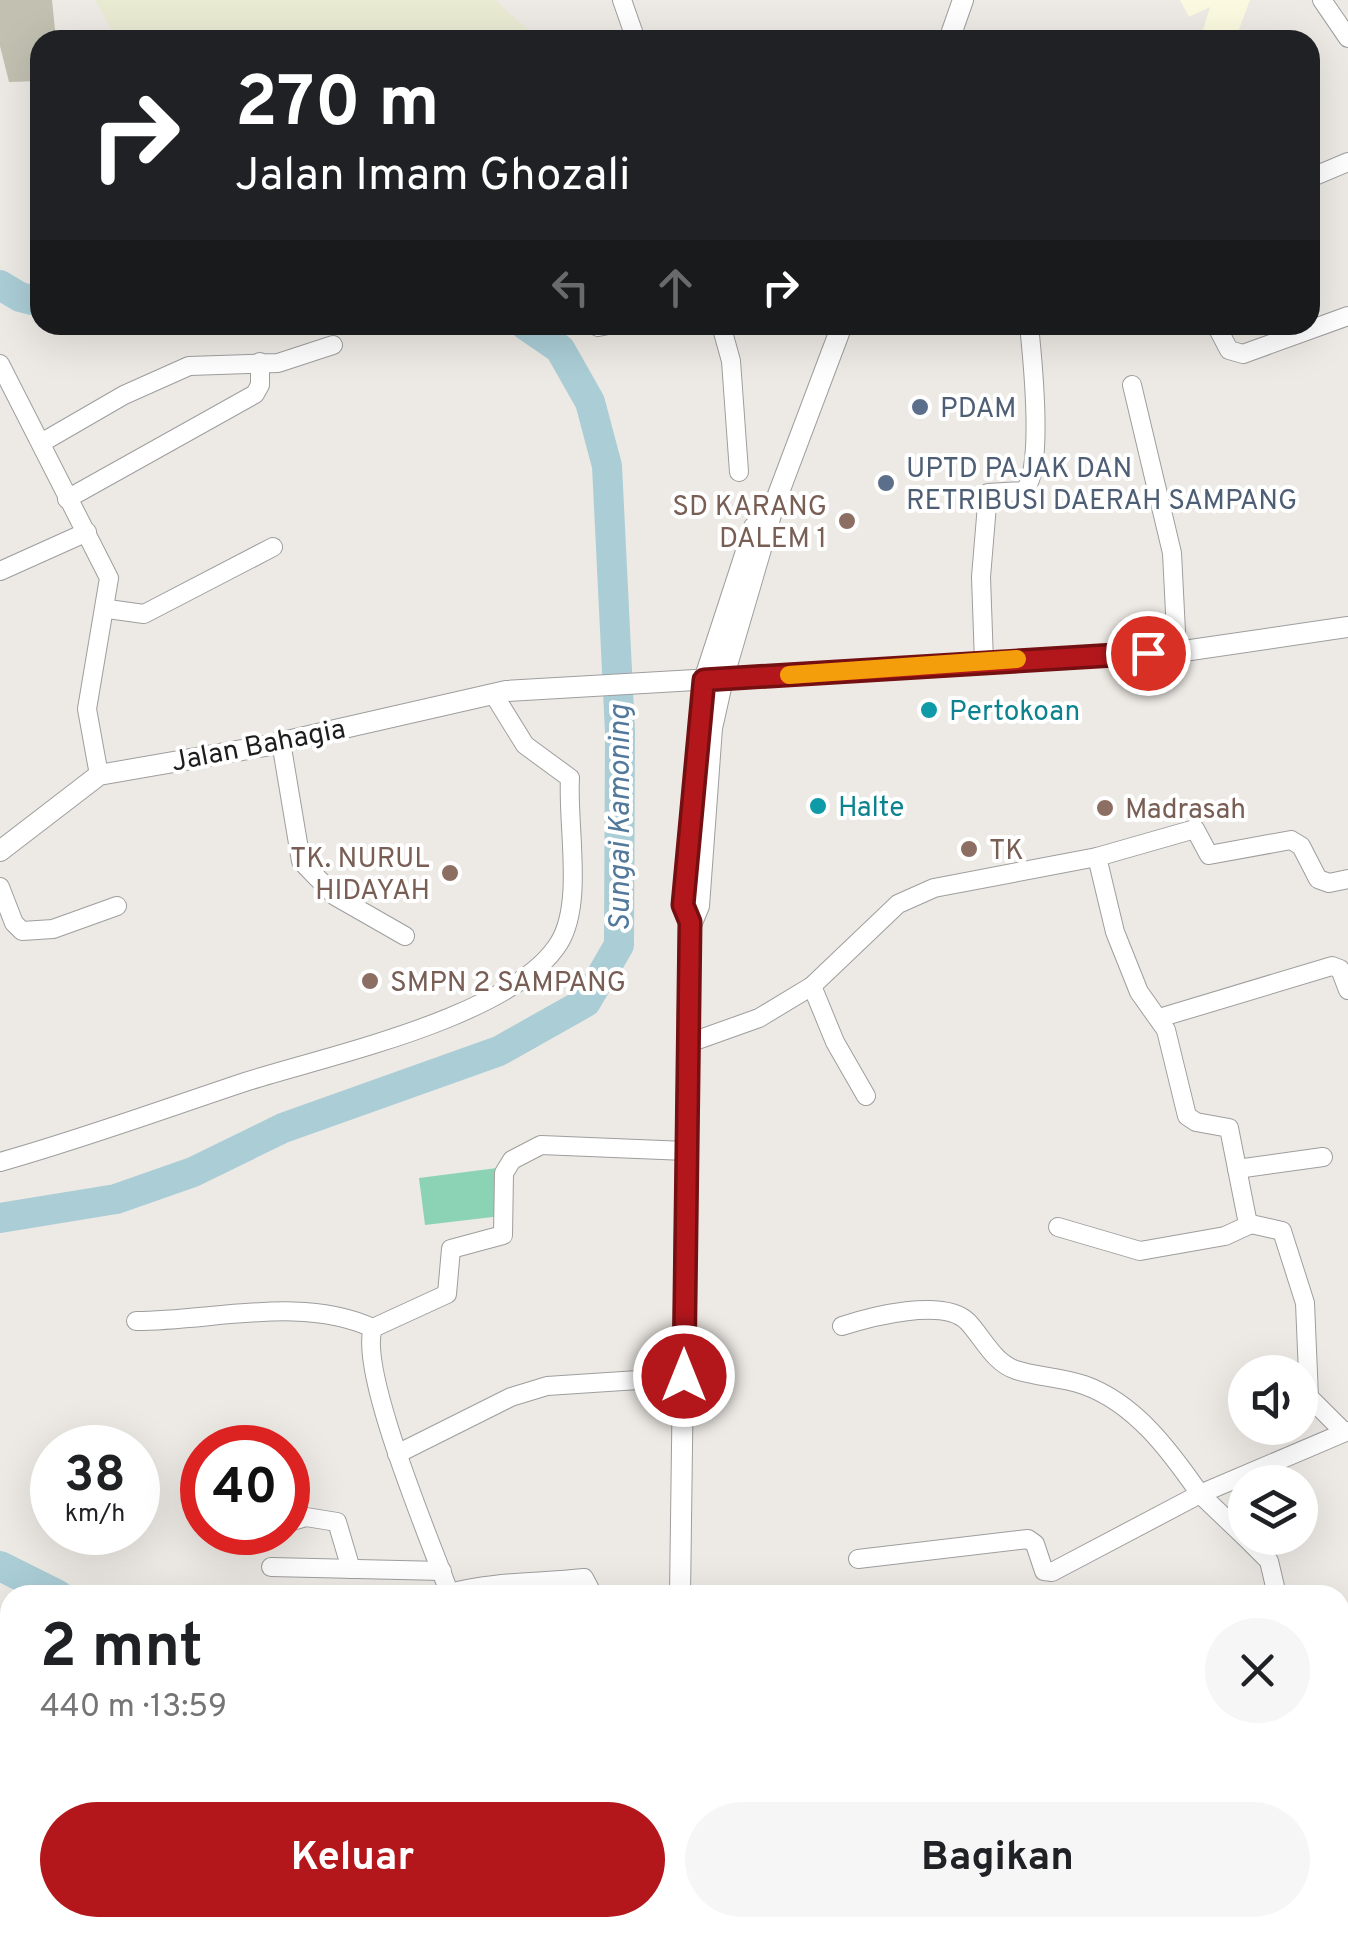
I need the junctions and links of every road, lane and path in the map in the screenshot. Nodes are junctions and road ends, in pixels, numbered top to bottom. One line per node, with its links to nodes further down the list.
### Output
1 (622, 0): 4 (street)
2 (963, 0): 5 (street)
3 (1322, 0): 6 (street)
4 (632, 30)
5 (952, 30)
6 (1348, 38)
7 (1348, 162): 8 (street)
8 (1320, 174)
9 (1348, 316): 10 (street)
10 (1320, 326)
11 (723, 335): 21 (street)
12 (838, 335): 30 (street)
13 (1030, 335): 29 (street)
14 (1221, 335): 15 (street)
15 (1295, 335)
16 (333, 345): 17 (street)
17 (260, 362): 20 (street); 22 (street)
18 (0, 364): 20 (street)
19 (1132, 385): 28 (street)
20 (40, 443): 22 (street)
21 (739, 472)
22 (67, 499): 23 (street)
23 (87, 532): 25 (street); 26 (street)
24 (273, 547): 26 (street)
25 (0, 571)
26 (108, 608): 33 (street)
27 (1348, 627): 28 (street, Jalan Bahagia)
28 (1176, 652): 29 (street, Jalan Bahagia)
29 (984, 662): 30 (street, Jalan Bahagia)
30 (714, 680): 31 (street, Jalan Bahagia); 43 (street)
31 (494, 695): 32 (street, Jalan Bahagia); 47 (street)
32 (281, 742): 33 (street, Jalan Bahagia); 39 (street)
33 (99, 775): 34 (street, Jalan Bahagia)
34 (0, 850)
35 (1098, 857): 36 (street); 40 (street); 42 (street)
36 (1348, 879)
37 (0, 888): 38 (street)
38 (117, 906)
39 (406, 936)
40 (812, 986): 43 (street); 44 (street)
41 (1348, 990): 42 (street)
42 (1160, 1018): 48 (street)
43 (686, 1044): 45 (street)
44 (866, 1096)
45 (686, 1151): 53 (street); 54 (street)
46 (1322, 1157): 48 (street)
47 (0, 1162)
48 (1238, 1169): 49 (street)
49 (1251, 1224): 50 (street); 55 (street)
50 (1058, 1227)
51 (136, 1321): 53 (street)
52 (842, 1326): 57 (street)
53 (373, 1328): 56 (street)
54 (684, 1376): 56 (street); 68 (street)
55 (1346, 1431): 57 (street)
56 (396, 1454): 64 (street)
57 (1200, 1494): 59 (street); 61 (street)
58 (310, 1518): 63 (street)
59 (1228, 1521)
60 (1263, 1555): 69 (street)
61 (858, 1559)
62 (272, 1567): 63 (street)
63 (351, 1569): 64 (street)
64 (442, 1571): 65 (street)
65 (446, 1585)
66 (486, 1585): 67 (street)
67 (588, 1585)
68 (680, 1585)
69 (1274, 1585)

